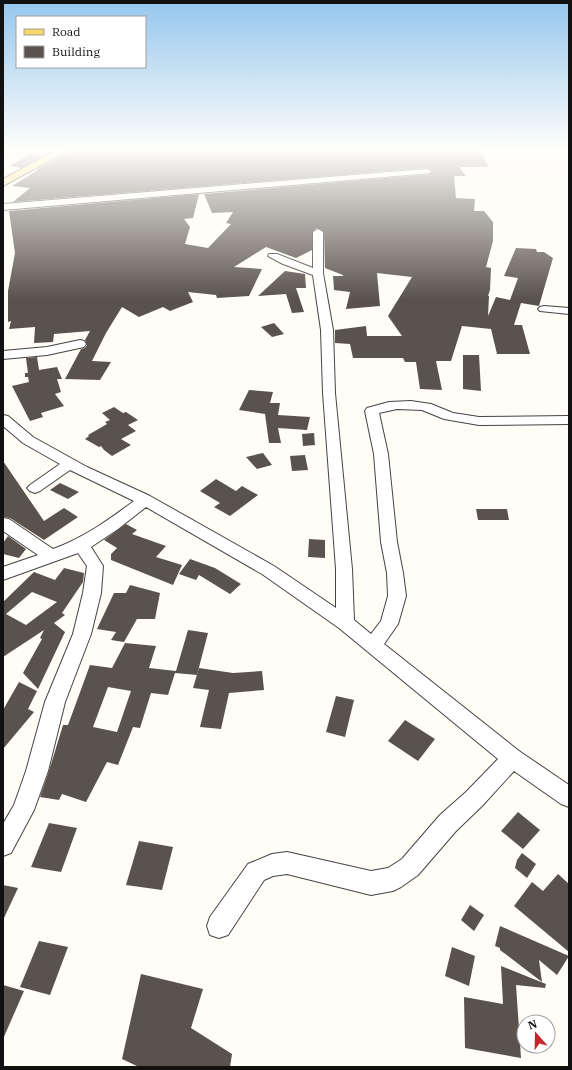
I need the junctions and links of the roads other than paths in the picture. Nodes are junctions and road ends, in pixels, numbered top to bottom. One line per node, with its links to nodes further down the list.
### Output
1 (95, 199): 2 (street)
2 (3, 207)
3 (318, 232): 5 (street)
4 (273, 256): 5 (street)
5 (318, 273): 19 (street)
6 (544, 309): 7 (street)
7 (569, 311)
8 (80, 344): 9 (street)
9 (3, 355)
10 (3, 419): 12 (street)
11 (569, 420): 20 (street)
12 (70, 463): 13 (street); 14 (street)
13 (35, 488)
14 (145, 500): 16 (street); 19 (street)
15 (3, 523): 17 (street)
16 (81, 545): 17 (street); 23 (street)
17 (51, 556): 18 (street)
18 (3, 574)
19 (345, 624): 20 (street)
20 (372, 646): 21 (street)
21 (512, 758): 22 (street); 24 (street)
22 (569, 797)
23 (3, 845)
24 (219, 926)

